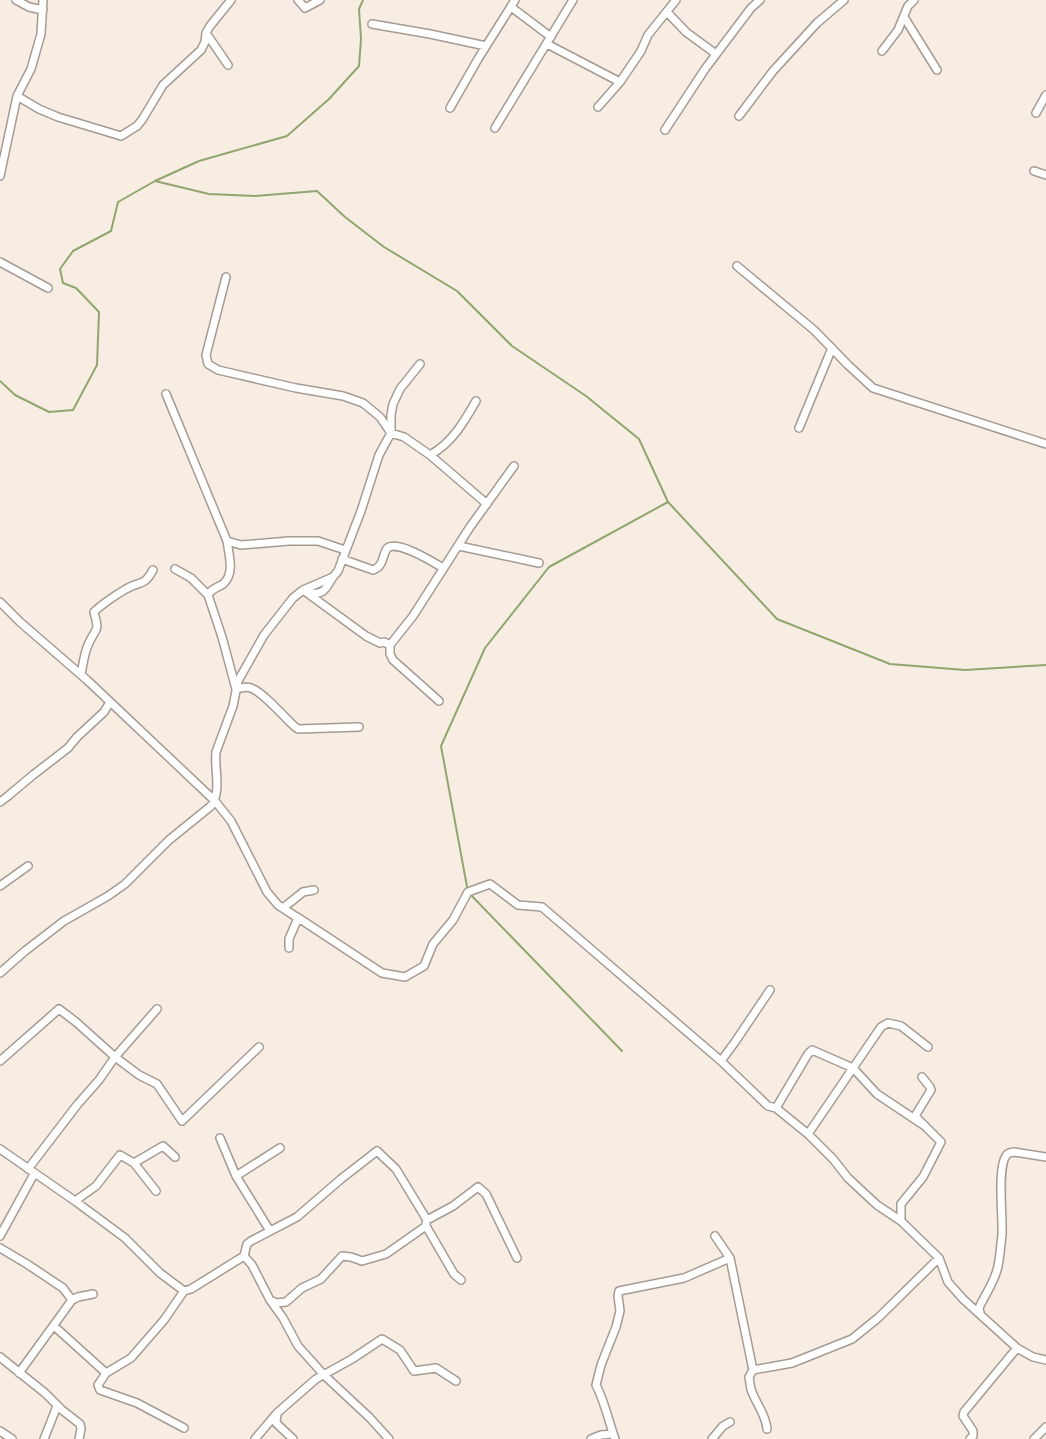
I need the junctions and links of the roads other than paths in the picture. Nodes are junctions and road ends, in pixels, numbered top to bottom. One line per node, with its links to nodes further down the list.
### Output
1 (16, 0): 12 (street)
2 (43, 0): 12 (street)
3 (231, 0): 16 (street)
4 (298, 0): 5 (street)
5 (320, 0)
6 (573, 0): 17 (street)
7 (676, 0): 13 (street)
8 (760, 0): 20 (street)
9 (844, 0): 29 (street)
10 (914, 0): 14 (street)
11 (513, 3): 17 (street); 18 (street)
12 (43, 10): 25 (street)
13 (667, 12): 20 (street); 23 (street)
14 (904, 17): 19 (street); 22 (street)
15 (372, 24): 18 (street)
16 (206, 33): 21 (street); 25 (street)
17 (549, 41): 23 (street); 30 (street)
18 (486, 46): 27 (street)
19 (882, 51)
20 (716, 54): 31 (street)
21 (228, 65)
22 (937, 70)
23 (620, 82): 26 (street)
24 (1046, 95): 28 (street)
25 (17, 96): 34 (street)
26 (598, 107)
27 (450, 108)
28 (1036, 113)
29 (739, 116)
30 (495, 128)
31 (665, 130)
32 (1034, 171): 33 (street)
33 (1046, 175)
34 (0, 176)
35 (0, 262): 38 (street)
36 (737, 266): 39 (street)
37 (226, 277): 44 (street)
38 (48, 288)
39 (832, 348): 43 (street); 45 (street)
40 (420, 364): 44 (street)
41 (166, 394): 49 (street)
42 (476, 401): 46 (street)
43 (798, 428)
44 (391, 433): 46 (street); 51 (street)
45 (1046, 444)
46 (430, 455): 48 (street)
47 (514, 466): 48 (street)
48 (487, 504): 50 (street)
49 (227, 541): 51 (street); 58 (street)
50 (459, 546): 53 (street); 54 (street)
51 (345, 550): 52 (street)
52 (342, 559): 54 (street); 57 (street)
53 (539, 563)
54 (443, 567): 60 (street)
55 (175, 569): 58 (street)
56 (153, 570): 61 (street)
57 (306, 592): 60 (street); 62 (street)
58 (208, 596): 62 (street)
59 (0, 602): 61 (street)
60 (390, 645): 63 (street)
61 (81, 674): 64 (street)
62 (236, 688): 65 (street); 67 (street)
63 (439, 701)
64 (110, 702): 66 (street); 67 (street)
65 (359, 727)
66 (0, 801)
67 (215, 801): 71 (street); 74 (street)
68 (28, 866): 69 (street)
69 (0, 886)
70 (314, 890): 71 (street)
71 (283, 908): 72 (street)
72 (297, 917): 73 (street); 81 (street)
73 (289, 948)
74 (0, 973)
75 (770, 990): 81 (street)
76 (157, 1009): 79 (street)
77 (259, 1047): 79 (street)
78 (928, 1047): 82 (street)
79 (115, 1057): 80 (street); 93 (street)
80 (0, 1061)
81 (721, 1061): 84 (street)
82 (853, 1068): 84 (street); 85 (street); 86 (street)
83 (922, 1077): 85 (street)
84 (776, 1108): 86 (street)
85 (925, 1126): 97 (street)
86 (808, 1134): 97 (street)
87 (220, 1138): 94 (street)
88 (280, 1148): 94 (street)
89 (0, 1149): 93 (street)
90 (175, 1157): 92 (street)
91 (1046, 1157): 112 (street)
92 (134, 1163): 95 (street); 96 (street)
93 (31, 1172): 96 (street); 100 (street)
94 (236, 1176): 99 (street)
95 (156, 1191)
96 (75, 1201): 108 (street)
97 (901, 1221): 106 (street)
98 (426, 1223): 99 (street); 104 (street); 107 (street); 111 (street)
99 (270, 1231): 103 (street)
100 (0, 1236)
101 (715, 1236): 105 (street)
102 (0, 1248): 110 (street)
103 (244, 1256): 108 (street); 111 (street)
104 (517, 1258)
105 (730, 1258): 117 (street); 129 (street)
106 (939, 1258): 112 (street); 117 (street)
107 (461, 1280)
108 (184, 1291): 119 (street)
109 (93, 1294): 110 (street)
110 (72, 1300): 113 (street)
111 (270, 1300): 120 (street)
112 (980, 1313): 114 (street)
113 (54, 1326): 118 (street); 119 (street)
114 (1017, 1348): 116 (street); 138 (street)
115 (0, 1358): 118 (street)
116 (1046, 1360)
117 (753, 1370): 127 (street)
118 (19, 1373): 122 (street)
119 (106, 1373): 126 (street)
120 (324, 1375): 121 (street); 123 (street); 135 (street)
121 (456, 1381)
122 (57, 1406): 131 (street); 132 (street)
123 (277, 1413): 133 (street); 134 (street)
124 (730, 1422): 137 (street)
125 (1046, 1427): 139 (street)
126 (184, 1428)
127 (767, 1429)
128 (0, 1431): 130 (street)
129 (614, 1436): 136 (street)
130 (12, 1439)
131 (44, 1439)
132 (79, 1439)
133 (255, 1439)
134 (293, 1439)
135 (389, 1439)
136 (591, 1439)
137 (711, 1439)
138 (970, 1439)
139 (1034, 1439)

